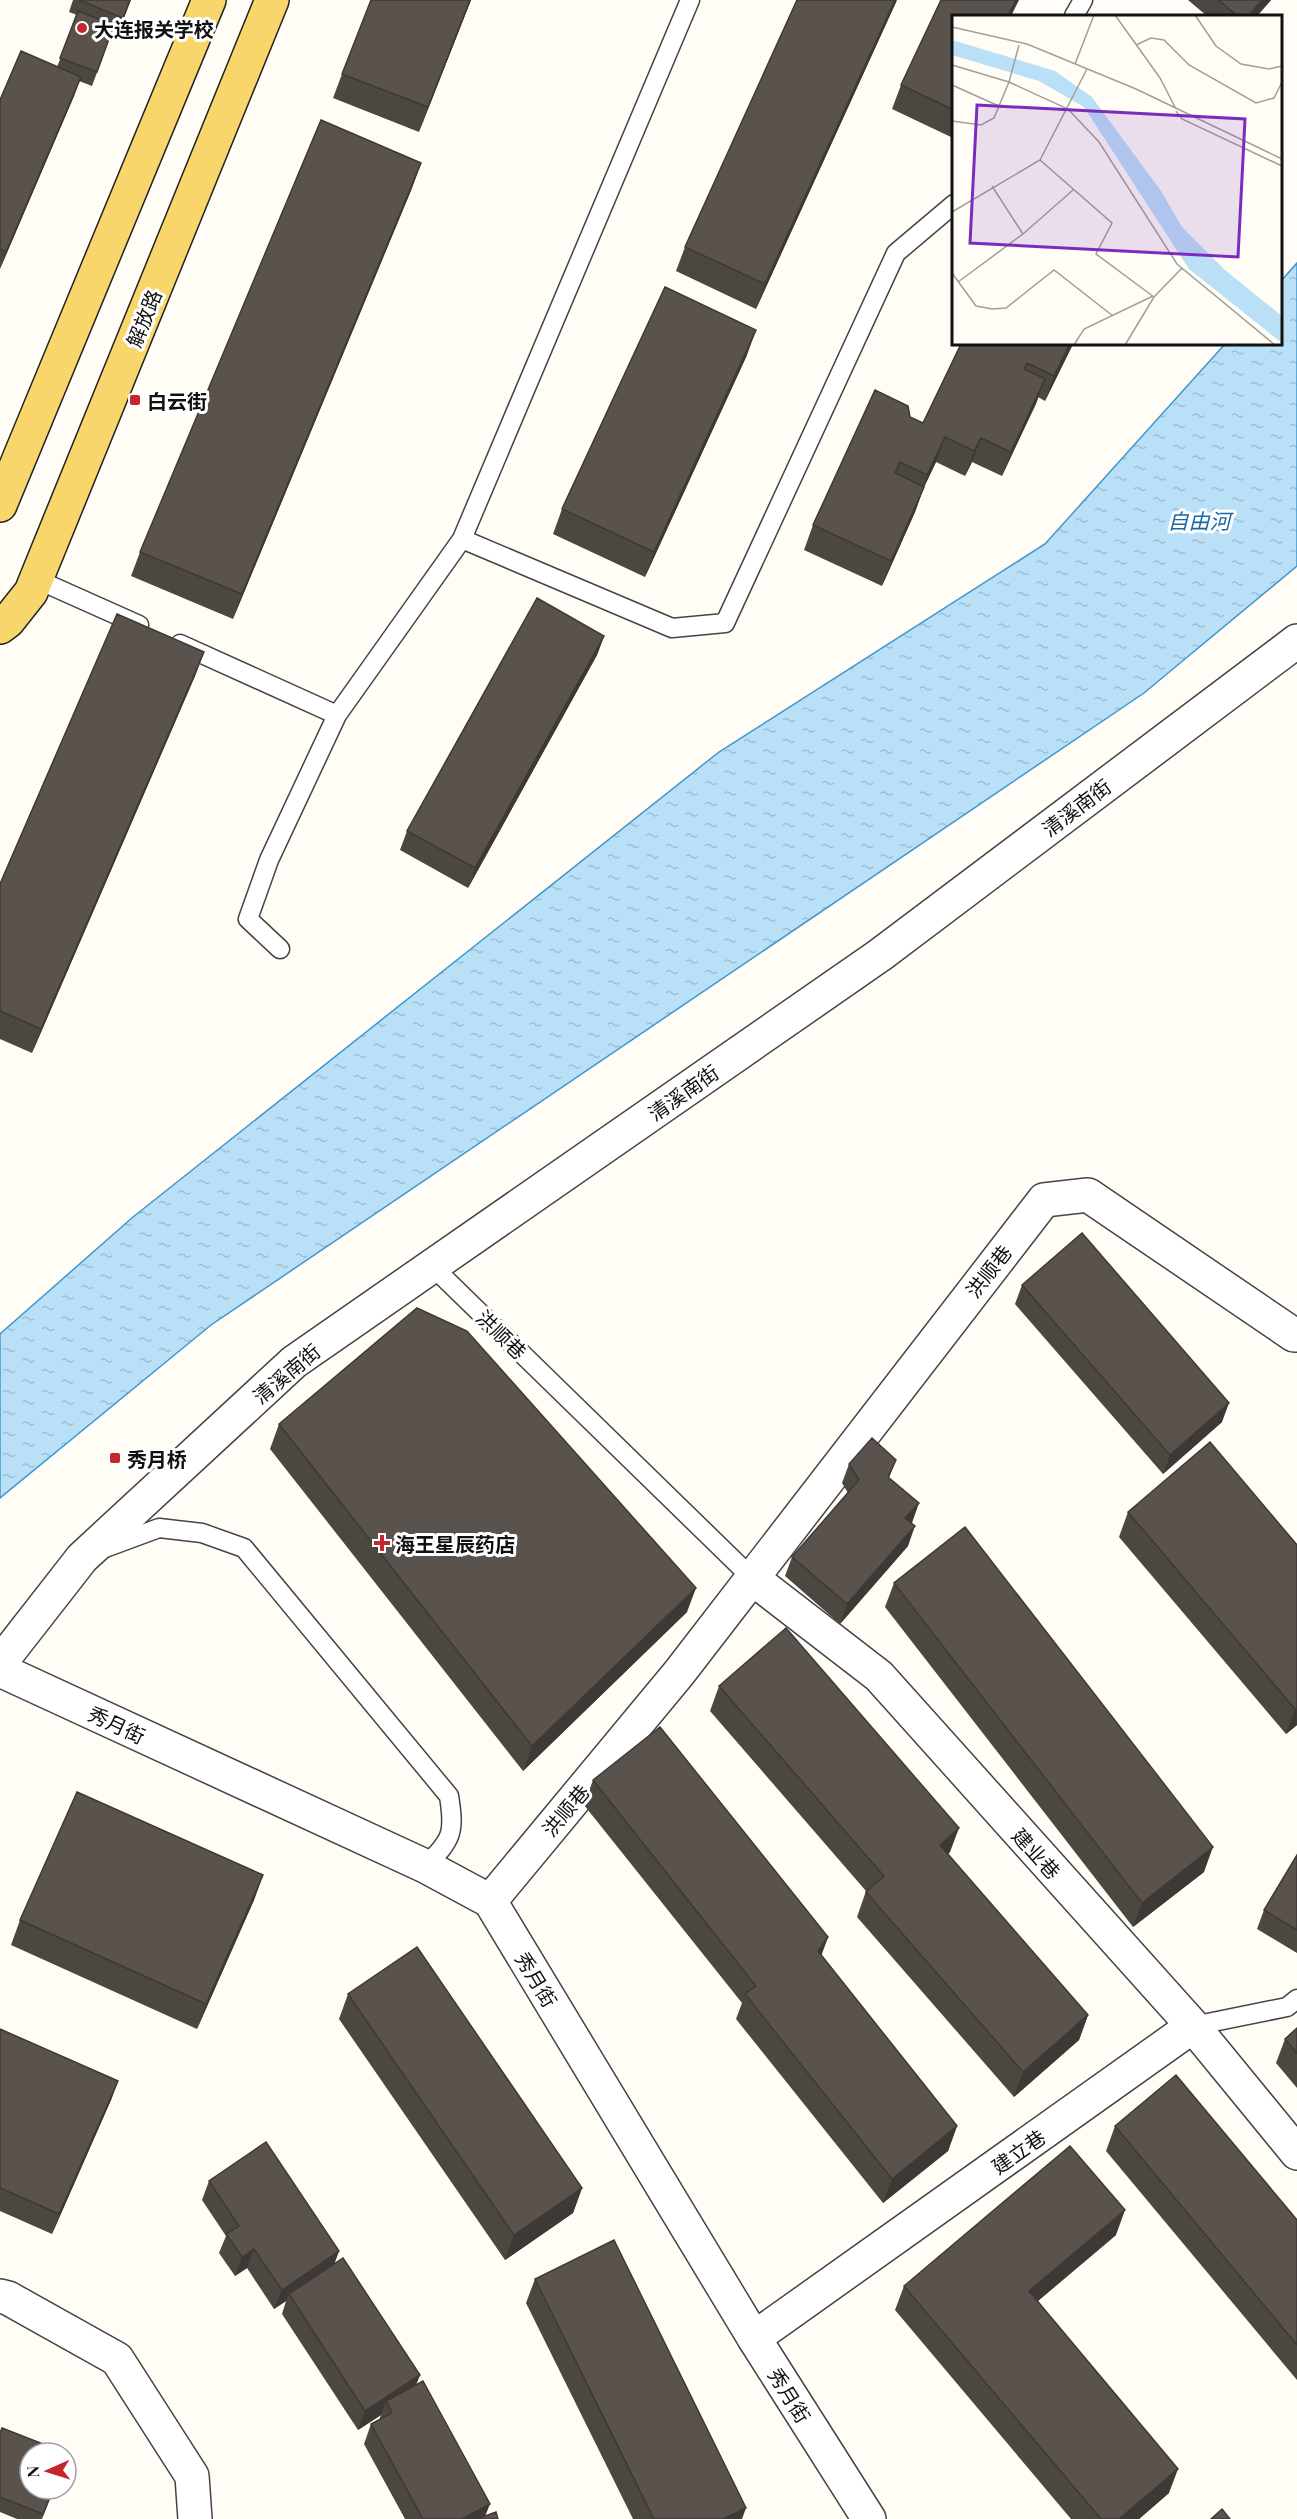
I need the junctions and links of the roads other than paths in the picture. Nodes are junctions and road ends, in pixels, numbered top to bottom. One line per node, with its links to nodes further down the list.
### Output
1 (209, 0): 7 (main road)
2 (272, 0): 9 (main road, 解放路)
3 (690, 0): 8 (lane)
4 (1083, 0): 5 (lane)
5 (1075, 15)
6 (952, 206): 8 (lane)
7 (0, 505)
8 (462, 538): 12 (lane)
9 (36, 579): 10 (main road, 解放路); 12 (lane)
10 (0, 627)
11 (1297, 641): 14 (street, 清溪南街)
12 (337, 715): 13 (lane)
13 (280, 949)
14 (432, 1266): 16 (street, 清溪南街); 17 (lane, 洪顺巷)
15 (1297, 1335): 17 (street, 洪顺巷)
16 (82, 1558): 18 (street, 清溪南街); 20 (lane)
17 (752, 1578): 21 (street, 洪顺巷); 23 (street, 建业巷)
18 (0, 1663)
19 (0, 1670): 20 (street, 秀月街)
20 (425, 1866): 21 (street, 秀月街)
21 (490, 1901): 26 (street, 秀月街)
22 (1297, 1999): 23 (lane, 建立巷)
23 (1193, 2026): 24 (street, 建业巷); 26 (street, 建立巷)
24 (1297, 2153)
25 (3, 2304): 27 (street)
26 (754, 2338): 28 (street, 秀月街)
27 (195, 2519)
28 (869, 2519)

